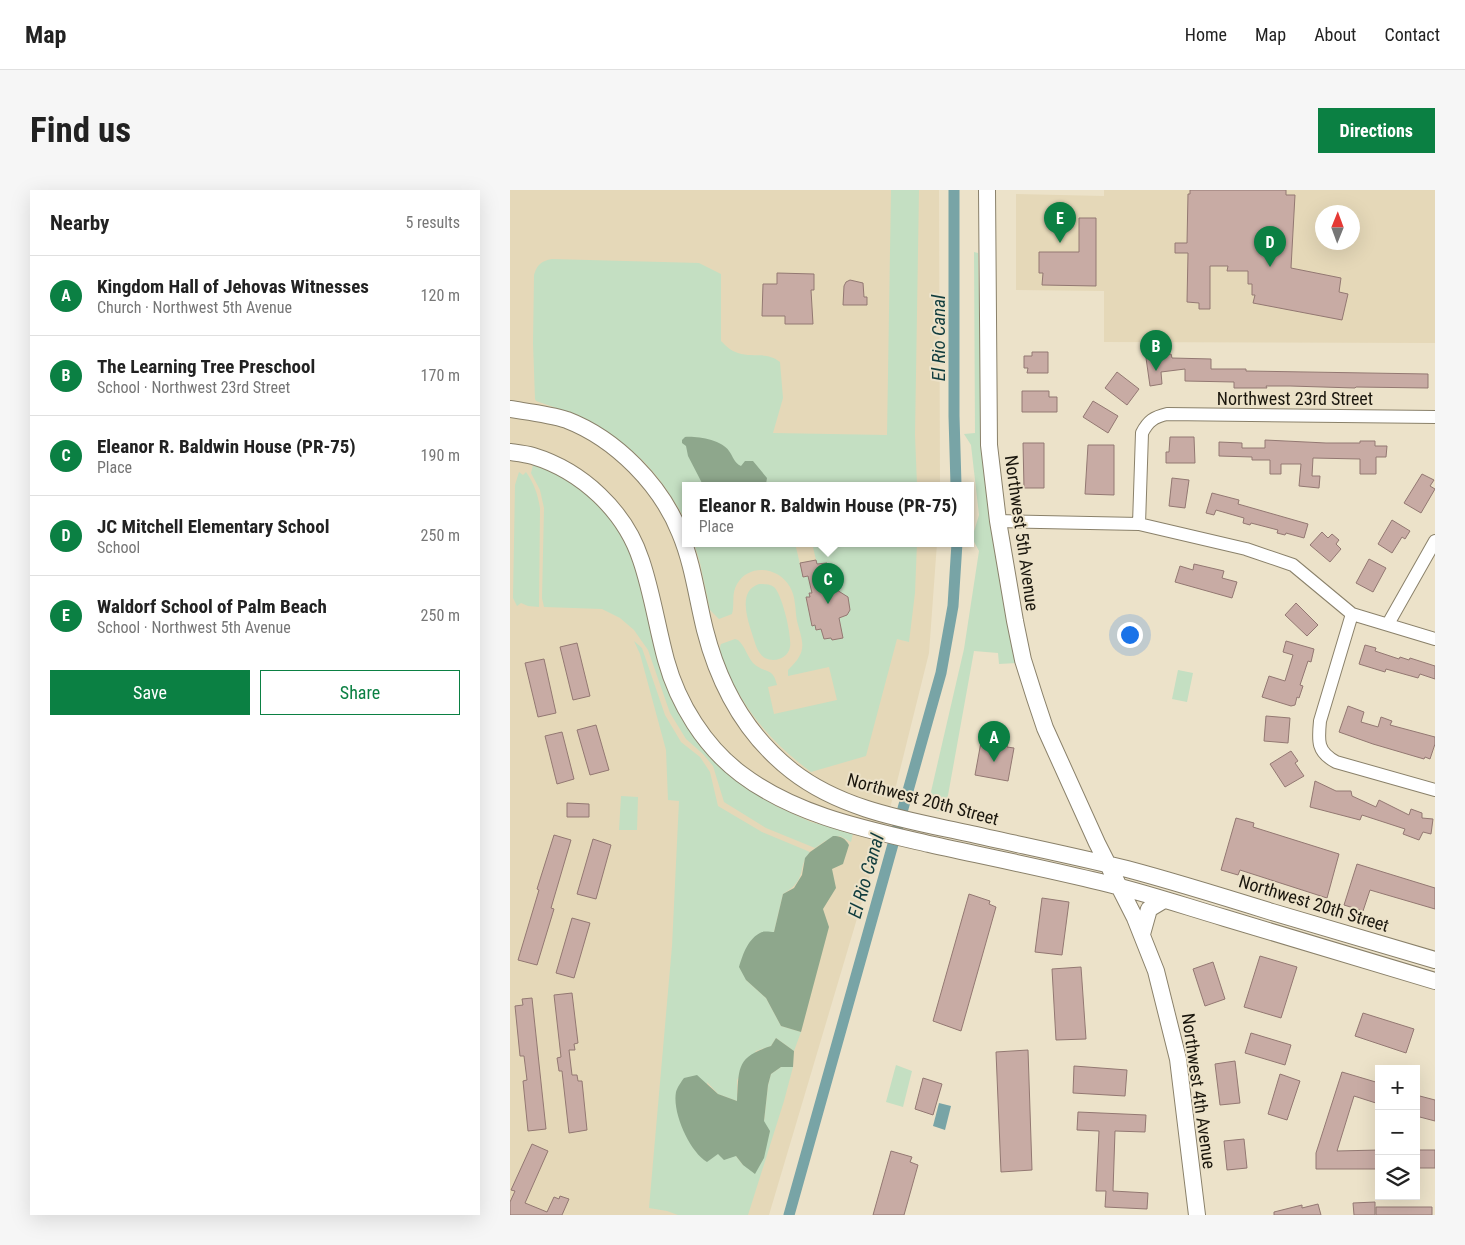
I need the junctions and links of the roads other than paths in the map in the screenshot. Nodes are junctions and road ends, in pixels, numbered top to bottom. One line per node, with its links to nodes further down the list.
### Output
1 (987, 190): 5 (street, Northwest 5th Avenue)
2 (510, 409): 7 (street, Northwest 20th Street)
3 (1435, 417): 6 (street, Northwest 23rd Street)
4 (510, 452): 15 (street)
5 (998, 521): 6 (street); 16 (street, Northwest 5th Avenue)
6 (1139, 524): 10 (street)
7 (682, 540)
8 (1435, 541): 11 (street)
9 (684, 547): 14 (street, Northwest 20th Street)
10 (1352, 614): 11 (street); 13 (street)
11 (1388, 624): 12 (street)
12 (1435, 639)
13 (1435, 790)
14 (947, 829): 15 (street); 16 (street, Northwest 20th Street)
15 (943, 847): 17 (street)
16 (1107, 864): 17 (street, Northwest 4th Avenue); 20 (street, Northwest 20th Street)
17 (1119, 887): 18 (street); 19 (street, Northwest 4th Avenue)
18 (1164, 900): 19 (street); 21 (street)
19 (1142, 934): 24 (street, Northwest 4th Avenue)
20 (1370, 941): 21 (street); 22 (street, Northwest 20th Street)
21 (1364, 959): 23 (street)
22 (1435, 960)
23 (1435, 981)
24 (1197, 1215)

